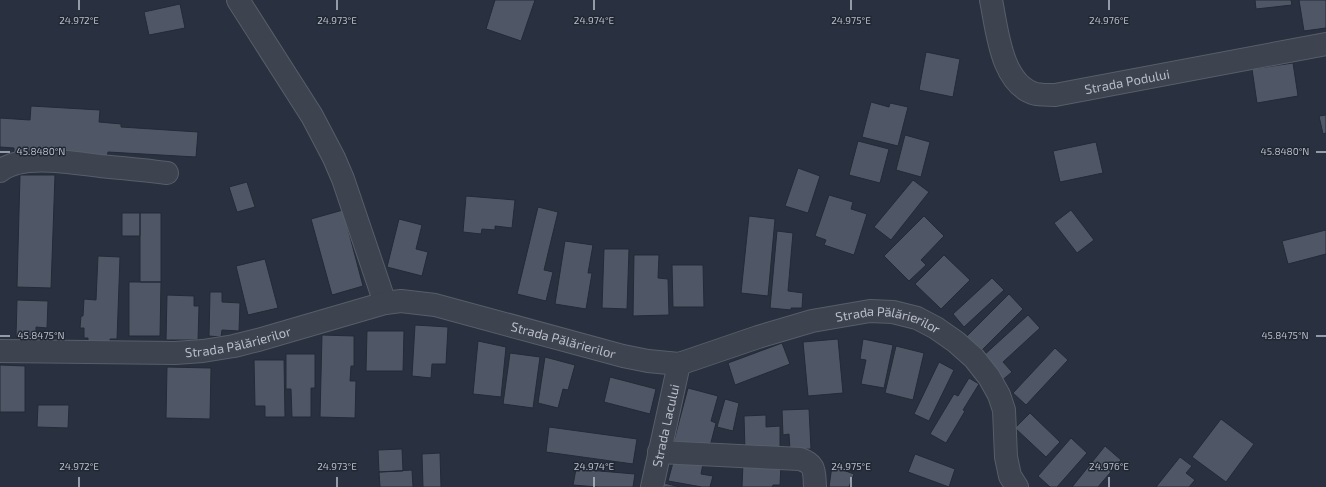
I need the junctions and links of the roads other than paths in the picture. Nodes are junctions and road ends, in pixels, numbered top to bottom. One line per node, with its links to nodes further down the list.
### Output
1 (238, 0): 6 (street)
2 (991, 0): 3 (street, Strada Podului)
3 (1326, 44)
4 (0, 171): 5 (street)
5 (167, 172)
6 (385, 303): 7 (street, Strada Pălărierilor); 8 (street, Strada Pălărierilor)
7 (0, 351)
8 (679, 364): 9 (street, Strada Lacului); 12 (street, Strada Pălărierilor)
9 (659, 452): 10 (street, Strada Lacului); 11 (street)
10 (652, 487)
11 (815, 487)
12 (1017, 487)

